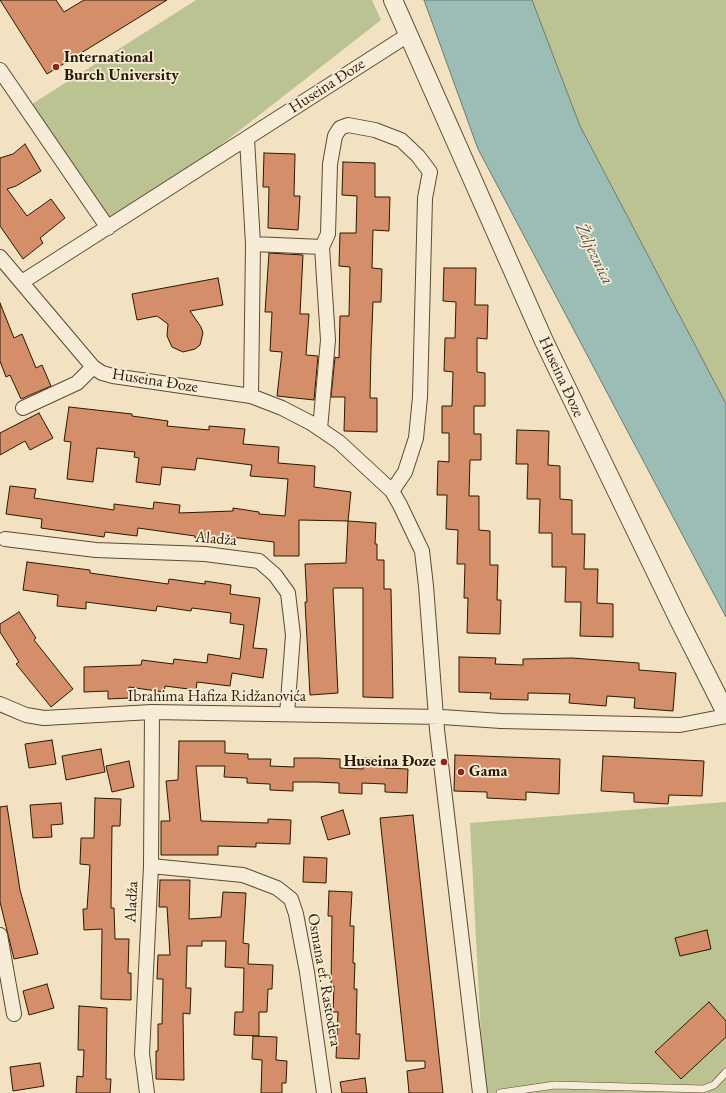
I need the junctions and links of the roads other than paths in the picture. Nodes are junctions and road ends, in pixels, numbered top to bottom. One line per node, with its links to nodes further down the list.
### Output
1 (393, 0): 2 (street, Huseina Đoze)
2 (408, 35): 4 (street, Huseina Đoze); 19 (street, Huseina Đoze)
3 (0, 70): 5 (street)
4 (247, 139): 5 (street, Huseina Đoze); 6 (street)
5 (108, 228): 10 (street, Huseina Đoze)
6 (253, 244): 7 (street); 12 (street)
7 (322, 247): 14 (street); 15 (street)
8 (0, 257): 9 (street, Huseina Đoze)
9 (5, 271): 10 (street, Huseina Đoze)
10 (22, 282): 11 (street, Huseina Đoze)
11 (93, 366): 12 (street, Huseina Đoze); 13 (street)
12 (251, 396): 14 (street, Huseina Đoze)
13 (23, 408)
14 (320, 429): 15 (street, Huseina Đoze)
15 (392, 492): 22 (street, Huseina Đoze)
16 (6, 539): 20 (street, Aladža)
17 (0, 704): 18 (street, Ibrahima Hafiza Ridžanovića)
18 (152, 712): 20 (street, Ibrahima Hafiza Ridžanovića); 23 (street, Aladža)
19 (726, 713)
20 (287, 714): 22 (street, Ibrahima Hafiza Ridžanovića)
21 (726, 716): 22 (street)
22 (436, 718): 29 (street, Huseina Đoze)
23 (151, 866): 27 (street, Aladža); 28 (street, Osmana ef. Rastodera)
24 (0, 935): 25 (street)
25 (14, 1014)
26 (726, 1072): 30 (lane)
27 (147, 1093)
28 (324, 1093)
29 (480, 1093)
30 (500, 1093)

